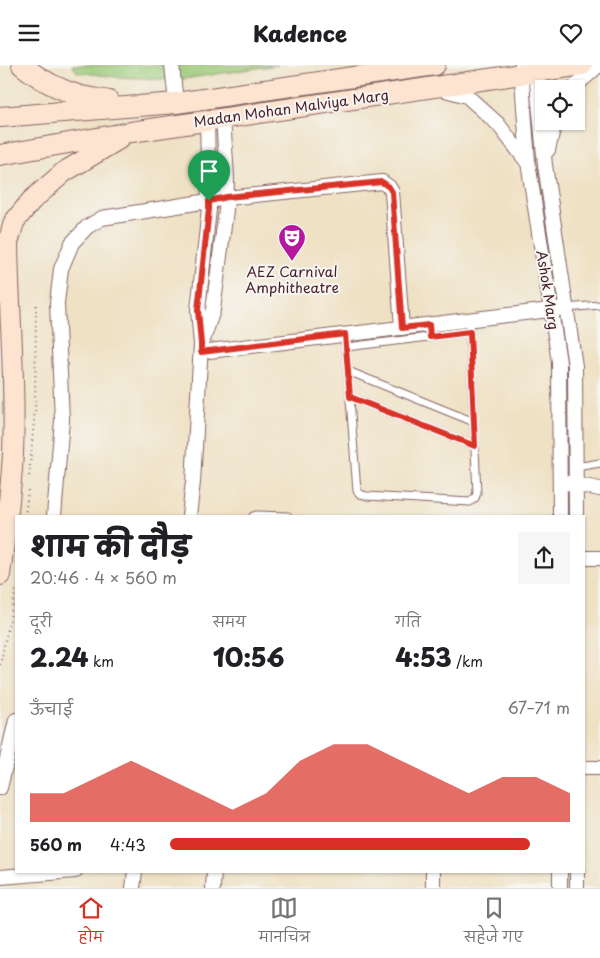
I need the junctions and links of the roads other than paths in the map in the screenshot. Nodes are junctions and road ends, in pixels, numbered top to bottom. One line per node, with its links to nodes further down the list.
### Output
1 (22, 65): 10 (main road)
2 (172, 65): 9 (street)
3 (434, 65): 9 (main road, Madan Mohan Malviya Marg)
4 (582, 65): 6 (main road, Madan Mohan Malviya Marg)
5 (599, 65): 7 (street)
6 (528, 69): 8 (main road, Madan Mohan Malviya Marg); 16 (street, Ashok Marg); 17 (street, Ashok Marg)
7 (582, 80)
8 (434, 87): 12 (main road, Madan Mohan Malviya Marg); 16 (street)
9 (176, 103): 10 (main road, Madan Mohan Malviya Marg)
10 (136, 106): 11 (main road, Madan Mohan Malviya Marg)
11 (0, 117)
12 (215, 119): 14 (main road, Madan Mohan Malviya Marg); 18 (street); 19 (street)
13 (553, 130): 17 (street)
14 (131, 132): 15 (main road, Madan Mohan Malviya Marg); 43 (main road)
15 (0, 155)
16 (528, 163): 22 (street, Ashok Marg)
17 (545, 165): 21 (street, Ashok Marg)
18 (227, 197): 19 (street); 24 (street); 27 (street)
19 (209, 201): 27 (street); 37 (street)
20 (600, 305): 21 (lane)
21 (566, 308): 22 (street); 33 (street, Ashok Marg)
22 (551, 310): 23 (street); 34 (street, Ashok Marg)
23 (470, 326): 25 (street); 30 (lane)
24 (402, 328): 25 (street); 26 (street)
25 (430, 331): 26 (lane)
26 (345, 341): 27 (street); 28 (lane)
27 (201, 348): 38 (street)
28 (348, 371): 29 (lane); 30 (lane)
29 (350, 397): 31 (lane); 31 (lane)
30 (474, 422): 31 (lane)
31 (475, 446)
32 (600, 463): 33 (lane)
33 (576, 467): 35 (street, Ashok Marg)
34 (560, 481): 35 (street); 39 (street, Ashok Marg)
35 (576, 485): 36 (street); 40 (street, Ashok Marg)
36 (600, 489)
37 (54, 515)
38 (189, 515)
39 (560, 515)
40 (576, 515)
41 (585, 558): 42 (street)
42 (600, 558)
43 (0, 575)
44 (15, 724): 47 (street)
45 (585, 768): 46 (street)
46 (600, 768)
47 (0, 788)
48 (50, 873): 54 (street)
49 (135, 873): 55 (street)
50 (214, 873): 56 (street)
51 (433, 873): 57 (street)
52 (560, 873): 58 (street)
53 (577, 873): 59 (street)
54 (0, 877)
55 (133, 888)
56 (213, 888)
57 (433, 888)
58 (560, 888)
59 (577, 888)

